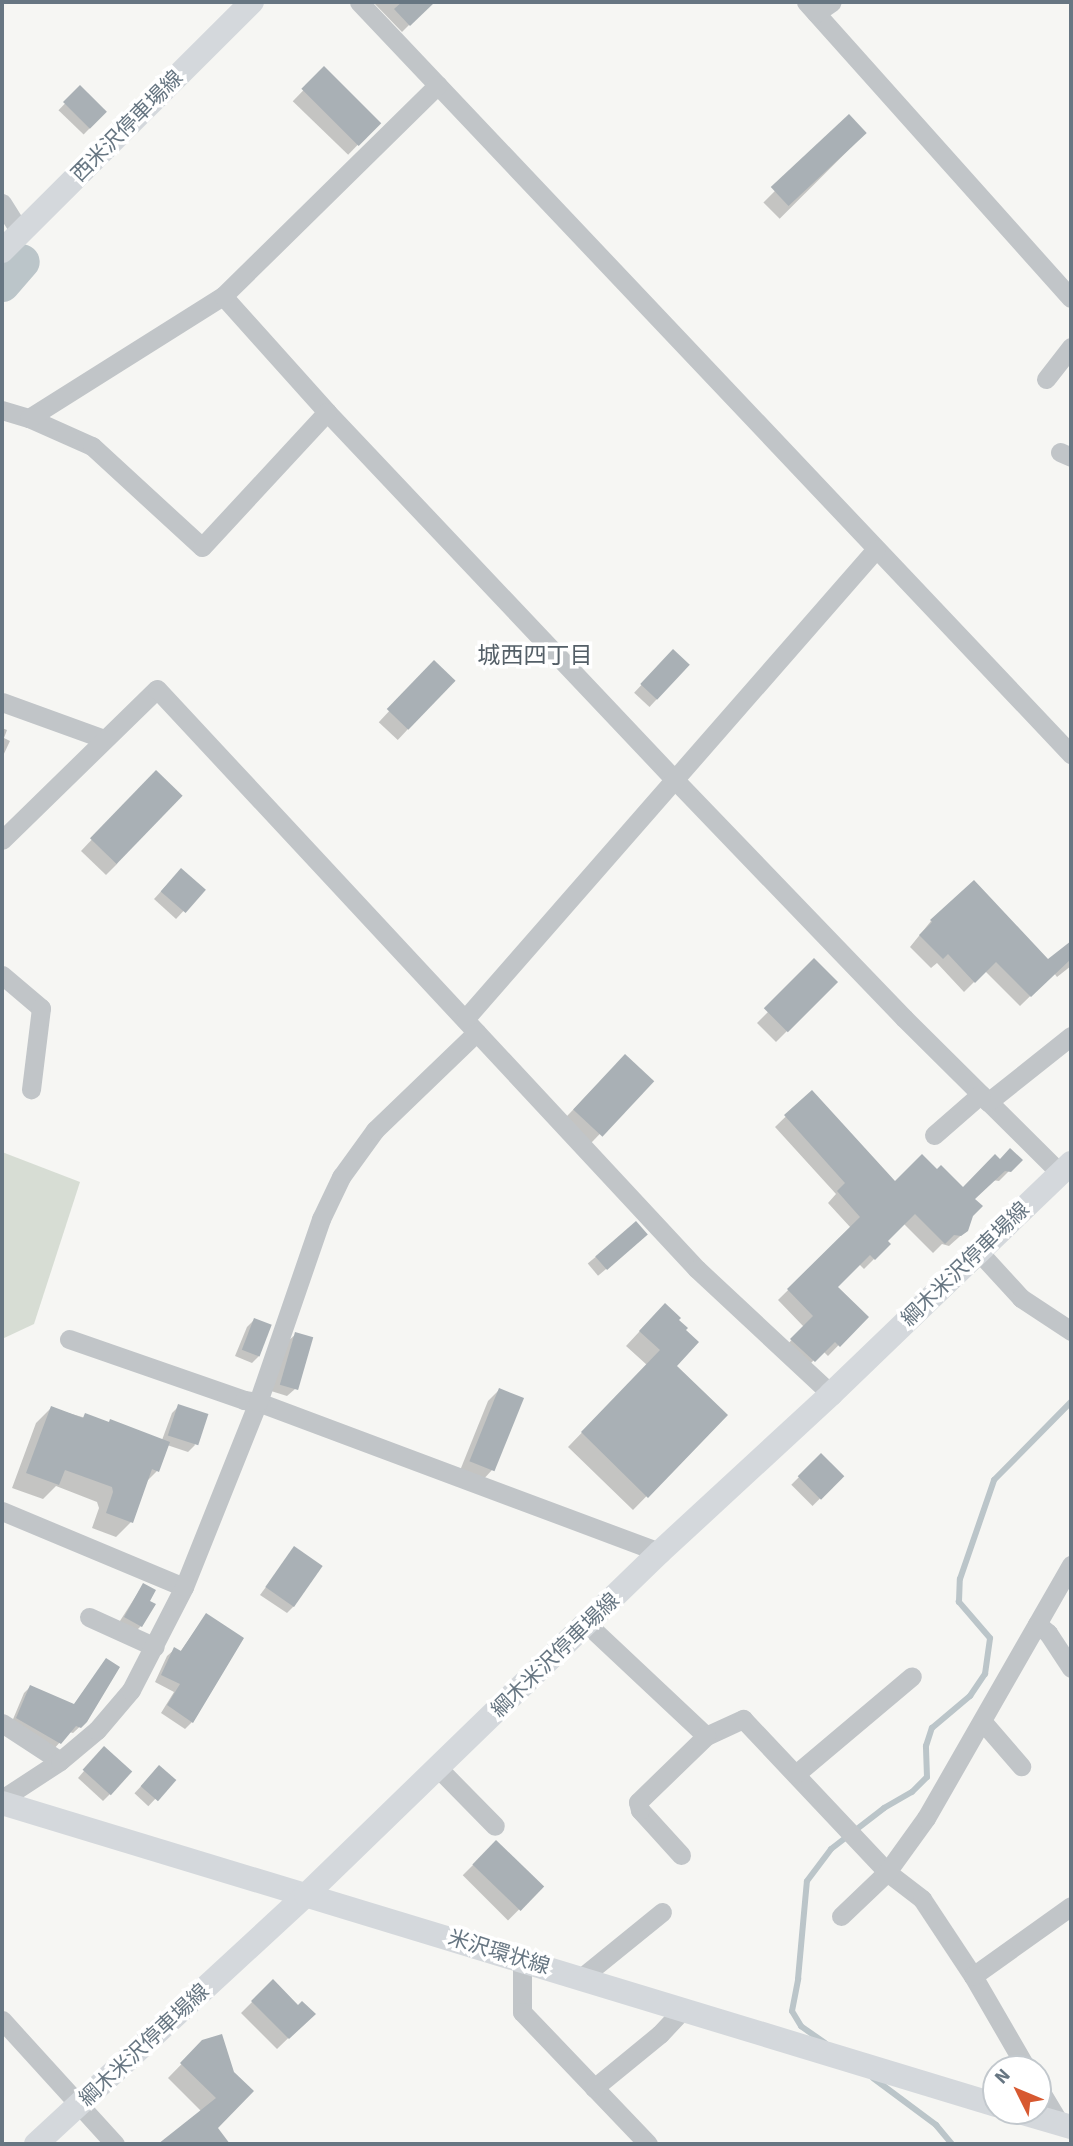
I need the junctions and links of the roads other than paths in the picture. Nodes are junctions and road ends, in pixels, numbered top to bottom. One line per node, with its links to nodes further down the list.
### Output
1 (253, 2): 6 (main road, 西米沢停車場線)
2 (359, 2): 4 (street)
3 (818, 5): 9 (street)
4 (438, 85): 8 (street); 15 (street)
5 (2, 202): 6 (street)
6 (20, 232): 7 (main road, 西米沢停車場線)
7 (2, 251)
8 (223, 296): 13 (street); 14 (street)
9 (1071, 299)
10 (1071, 347): 11 (street)
11 (1046, 379)
12 (2, 410): 14 (street)
13 (327, 412): 14 (street); 19 (street)
14 (29, 418)
15 (876, 550): 18 (street); 19 (street)
16 (2, 702): 17 (street)
17 (104, 739): 20 (street); 22 (street)
18 (1071, 754)
19 (676, 781): 22 (street); 25 (street)
20 (2, 840)
21 (2, 975): 24 (street)
22 (471, 1025): 31 (street); 32 (street)
23 (1071, 1036): 25 (street)
24 (31, 1089)
25 (985, 1098): 26 (street); 27 (street)
26 (934, 1135)
27 (1066, 1168): 28 (main road, 綱木米沢停車場線)
28 (978, 1251): 29 (street); 31 (main road, 綱木米沢停車場線)
29 (1071, 1331)
30 (69, 1339): 32 (street)
31 (831, 1394): 34 (main road, 綱木米沢停車場線)
32 (258, 1402): 34 (street); 36 (street)
33 (2, 1511): 36 (street)
34 (660, 1552): 39 (main road, 綱木米沢停車場線)
35 (1071, 1564): 38 (street)
36 (184, 1587): 40 (street)
37 (89, 1617): 40 (street)
38 (1037, 1624): 41 (street); 43 (street)
39 (588, 1625): 45 (street); 48 (main road, 綱木米沢停車場線)
40 (155, 1647): 46 (street)
41 (1071, 1668)
42 (912, 1676): 49 (street)
43 (982, 1721): 47 (street); 53 (street)
44 (2, 1723): 46 (street)
45 (706, 1736): 49 (street); 52 (street)
46 (60, 1761): 50 (street)
47 (1021, 1766)
48 (438, 1768): 51 (street); 54 (main road, 綱木米沢停車場線)
49 (797, 1773): 53 (street)
50 (2, 1801): 54 (main road, 米沢環状線)
51 (495, 1826)
52 (681, 1855)
53 (887, 1872): 57 (street); 59 (street)
54 (306, 1895): 58 (main road, 米沢環状線); 66 (main road, 綱木米沢停車場線)
55 (1071, 1906): 59 (street)
56 (662, 1912): 60 (street)
57 (841, 1916)
58 (522, 1959): 60 (main road, 米沢環状線); 64 (street)
59 (974, 1976): 63 (street)
60 (582, 1977): 61 (main road, 米沢環状線)
61 (684, 2008): 64 (street); 65 (main road, 米沢環状線)
62 (2, 2020): 66 (street)
63 (1019, 2055)
64 (594, 2088): 71 (street)
65 (982, 2101)
66 (79, 2105): 69 (main road, 綱木米沢停車場線); 70 (street)
67 (1052, 2107): 68 (street)
68 (1065, 2126)
69 (36, 2144)
70 (115, 2144)
71 (648, 2144)

